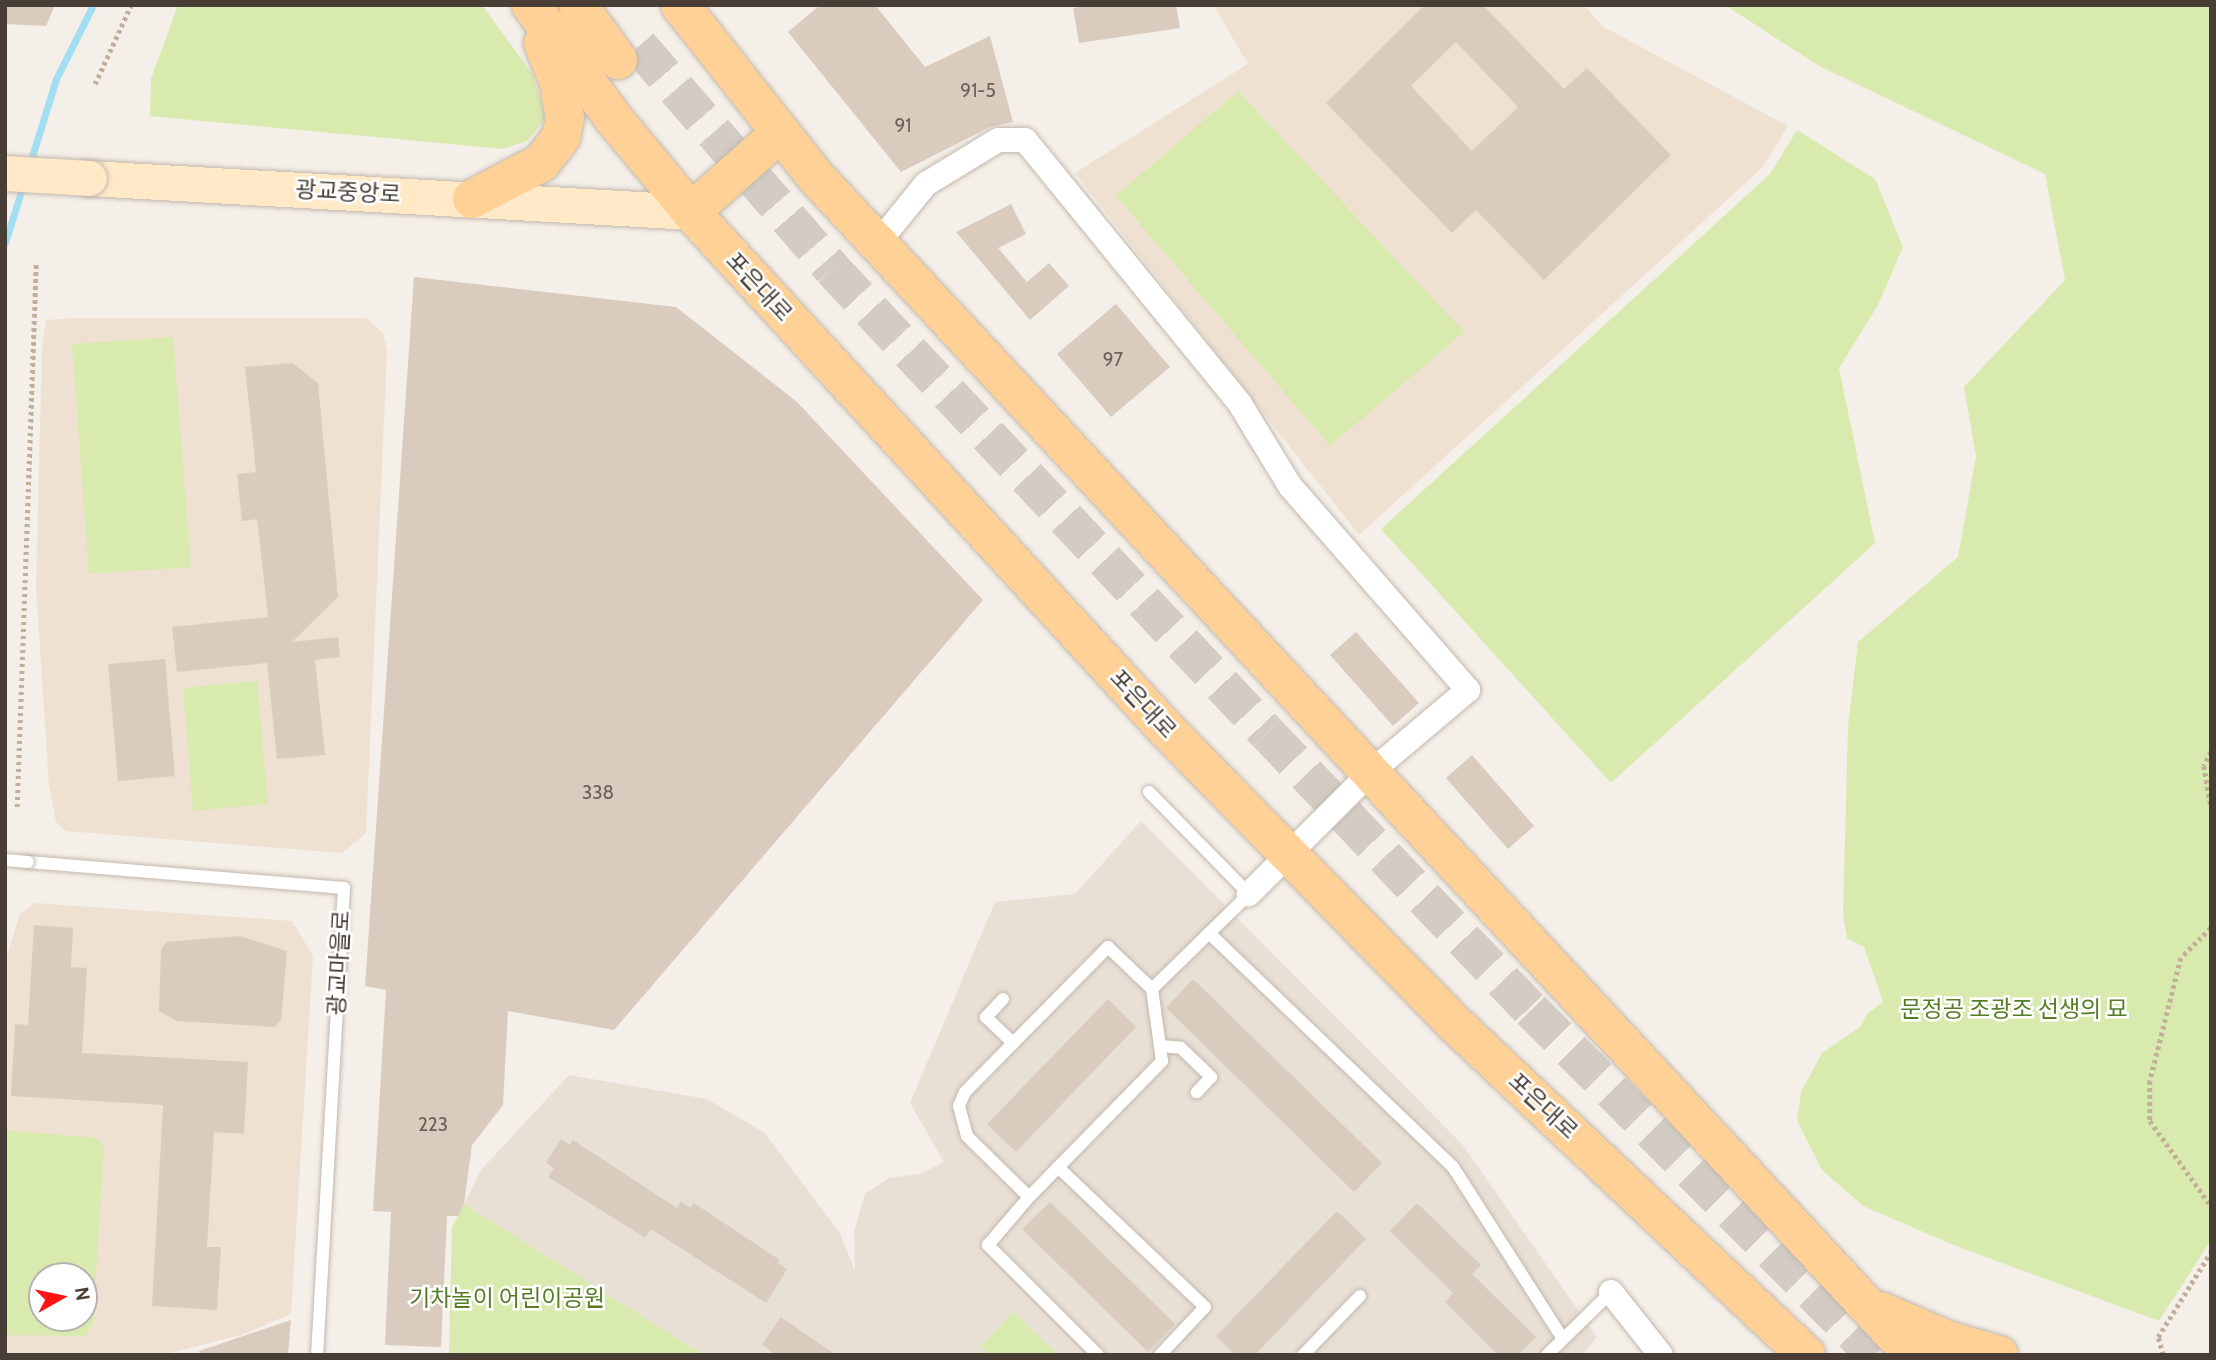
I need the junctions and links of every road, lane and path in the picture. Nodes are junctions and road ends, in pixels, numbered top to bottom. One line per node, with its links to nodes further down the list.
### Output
1 (131, 5): 6 (path)
2 (530, 5): 9 (main road); 10 (main road, 포은대로)
3 (578, 5): 4 (main road)
4 (610, 5)
5 (680, 5): 7 (main road)
6 (95, 84)
7 (780, 133): 10 (main road); 11 (main road)
8 (5, 173): 9 (main road, 광교중앙로, bridge)
9 (472, 199): 10 (main road, 광교중앙로)
10 (691, 212): 18 (main road, 포은대로)
11 (878, 243): 14 (main road); 14 (street)
12 (36, 262): 16 (path)
13 (2211, 752): 17 (path)
14 (1371, 772): 18 (street); 34 (main road)
15 (1149, 792): 20 (lane)
16 (17, 807)
17 (2211, 807)
18 (1288, 855): 20 (street); 42 (main road, 포은대로)
19 (5, 860): 36 (lane, 광교마을로, bridge)
20 (1249, 894): 22 (lane)
21 (2211, 928): 30 (path)
22 (1209, 933): 23 (lane); 35 (lane)
23 (1152, 989): 25 (lane); 26 (lane)
24 (1003, 999): 25 (lane)
25 (1013, 1043): 29 (lane)
26 (1160, 1046): 27 (lane); 28 (lane)
27 (1197, 1092)
28 (1058, 1167): 29 (lane); 38 (lane)
29 (1029, 1197): 37 (lane)
30 (2211, 1206)
31 (2211, 1252): 45 (path)
32 (1611, 1292): 35 (lane); 41 (street)
33 (1360, 1296): 39 (lane)
34 (1869, 1306): 43 (main road); 44 (main road)
35 (1563, 1339): 40 (lane)
36 (317, 1355)
37 (1098, 1355)
38 (1160, 1355)
39 (1303, 1355)
40 (1547, 1355)
41 (1661, 1355)
42 (1806, 1355)
43 (1913, 1355)
44 (1999, 1355)
45 (2163, 1355)

